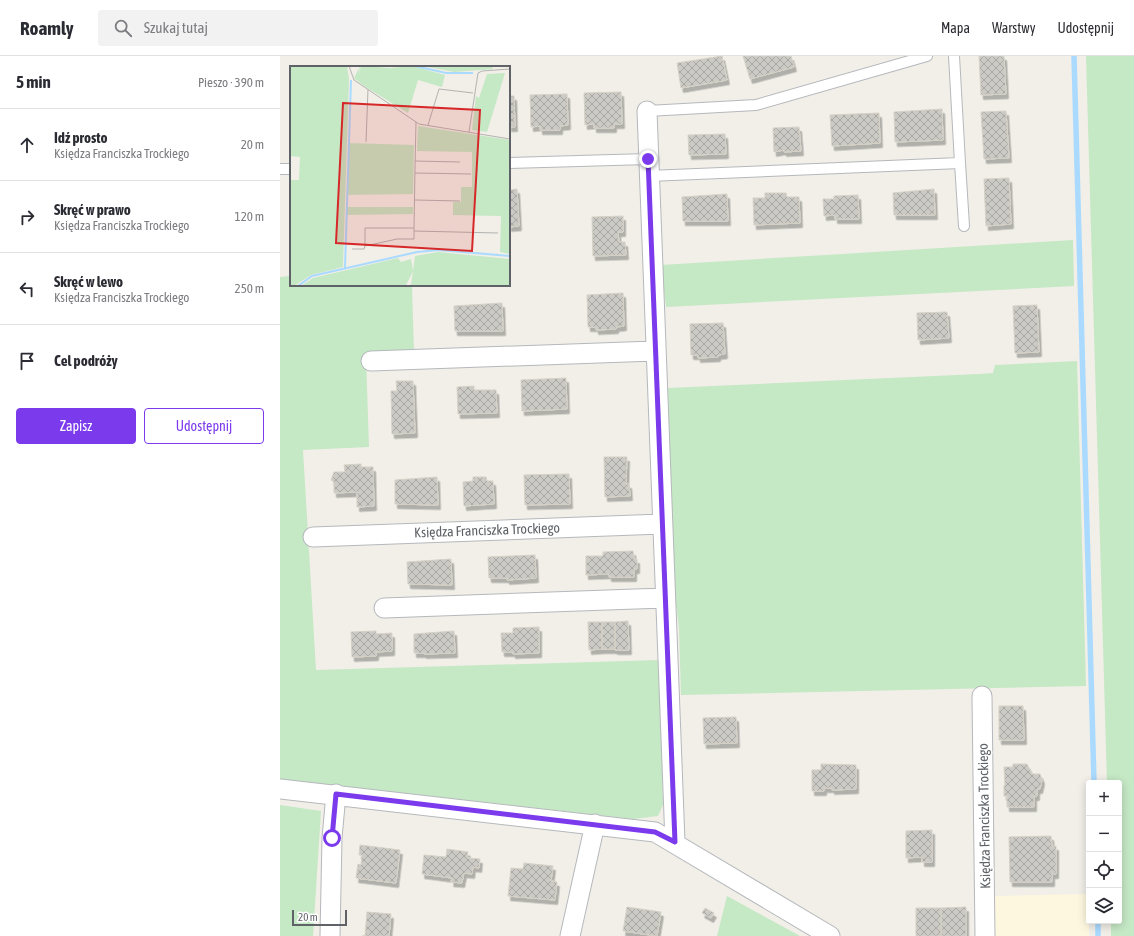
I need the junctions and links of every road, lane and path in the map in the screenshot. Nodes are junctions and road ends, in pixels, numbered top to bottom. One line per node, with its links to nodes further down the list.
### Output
1 (926, 56): 3 (lane)
2 (954, 56): 5 (lane)
3 (647, 111): 6 (street)
4 (510, 163): 6 (lane)
5 (960, 163): 6 (lane); 7 (lane)
6 (648, 167): 8 (street)
7 (964, 226)
8 (655, 351): 9 (street); 10 (street)
9 (371, 361)
10 (662, 524): 11 (street, Księdza Franciszka Trockiego); 12 (street)
11 (313, 537)
12 (664, 598): 13 (street); 18 (street)
13 (384, 608)
14 (982, 696): 22 (street, Księdza Franciszka Trockiego)
15 (280, 790): 16 (street)
16 (336, 794): 17 (street); 19 (street)
17 (595, 824): 18 (street); 20 (street)
18 (675, 842): 21 (street)
19 (330, 936)
20 (570, 936)
21 (830, 936)
22 (985, 936)

